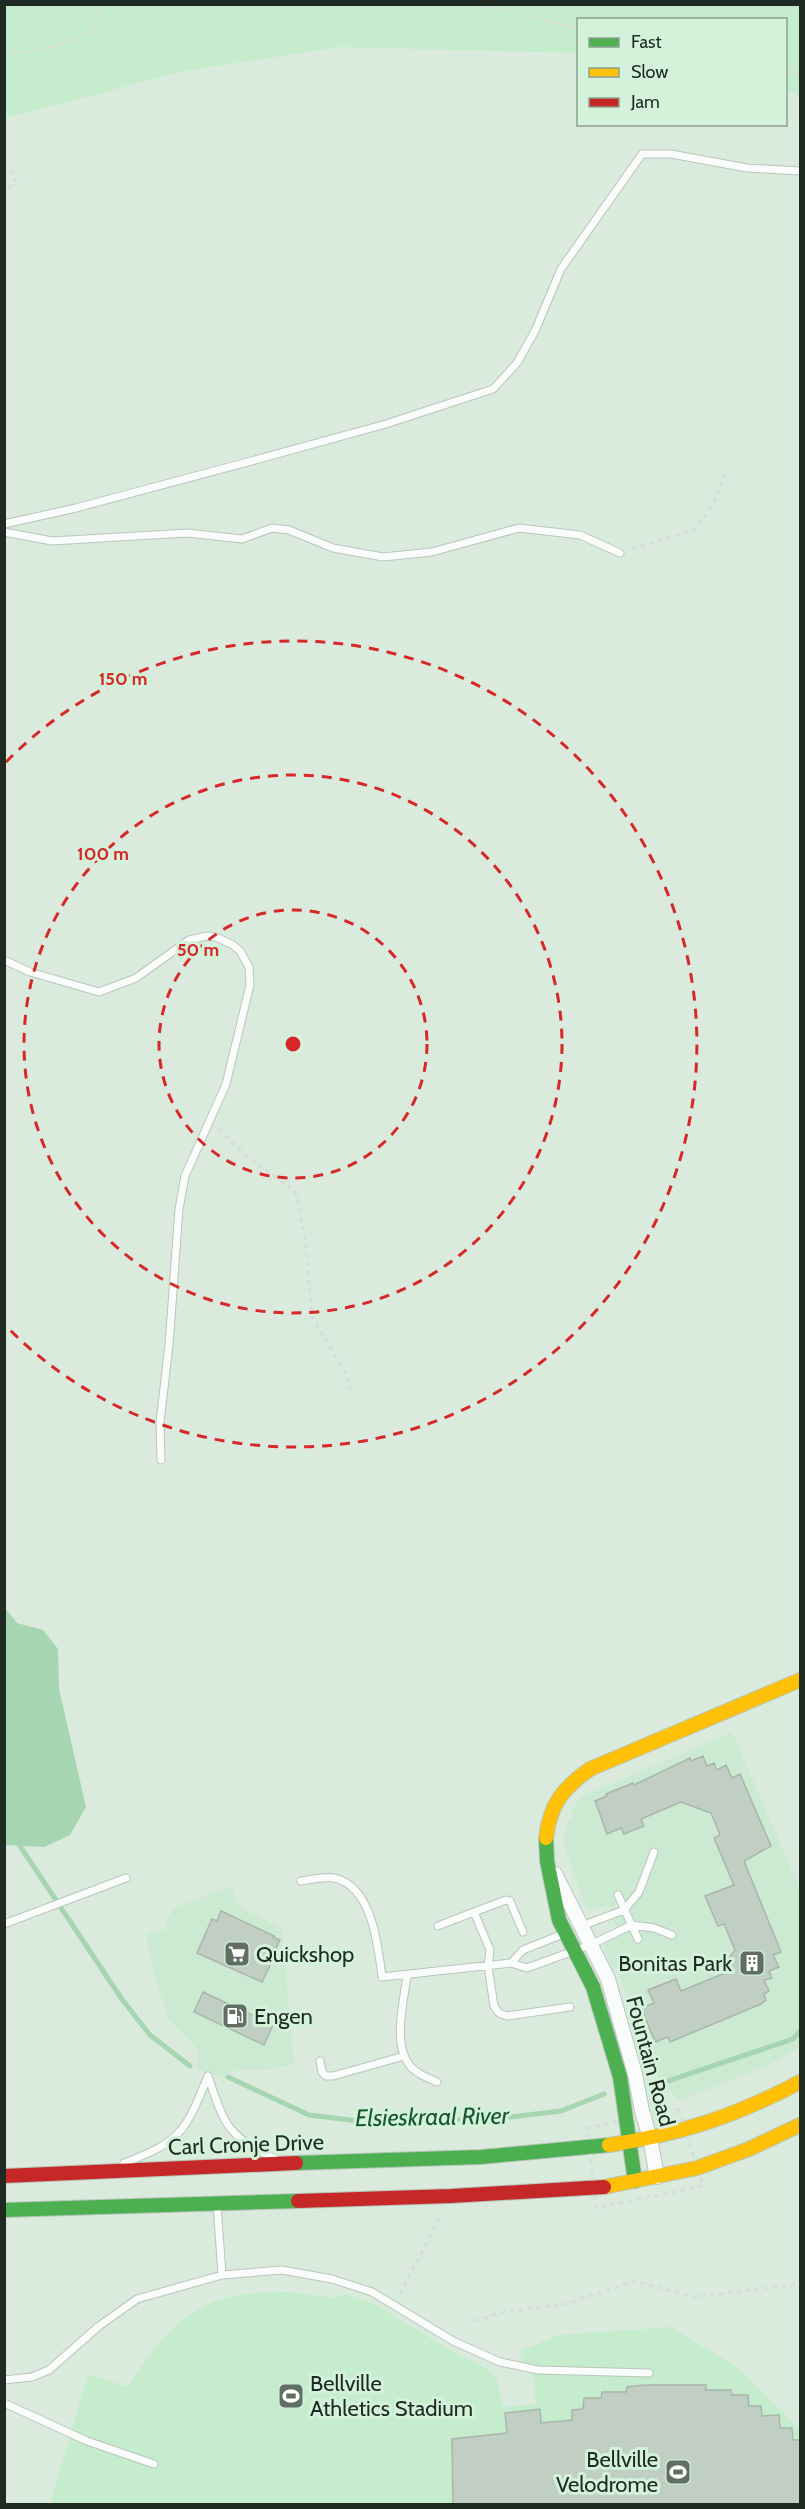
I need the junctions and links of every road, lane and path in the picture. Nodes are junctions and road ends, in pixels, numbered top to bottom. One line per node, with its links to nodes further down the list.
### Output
1 (103, 4): 4 (path)
2 (466, 4): 3 (path)
3 (577, 28)
4 (4, 53)
5 (4, 164): 7 (path)
6 (801, 171): 9 (lane)
7 (4, 195)
8 (726, 471): 11 (path)
9 (4, 524)
10 (4, 532): 11 (lane)
11 (620, 553)
12 (4, 960): 13 (lane)
13 (210, 1123): 14 (path); 15 (lane)
14 (351, 1394)
15 (161, 1460)
16 (801, 1680): 18 (main road, Fountain Road)
17 (654, 1852): 22 (lane)
18 (547, 1861): 25 (street, Fountain Road); 29 (main road, Fountain Road)
19 (126, 1878): 24 (lane)
20 (301, 1881): 36 (lane)
21 (618, 1895): 22 (lane)
22 (624, 1910): 25 (lane); 26 (lane)
23 (474, 1912): 27 (lane); 28 (lane); 35 (lane)
24 (4, 1924)
25 (582, 1925): 29 (lane); 32 (street, Fountain Road)
26 (632, 1925): 30 (lane); 31 (lane); 32 (lane)
27 (438, 1926)
28 (523, 1932)
29 (566, 1932): 33 (main road, Fountain Road); 34 (lane)
30 (672, 1935)
31 (638, 1939)
32 (590, 1945): 33 (lane); 43 (street, Fountain Road)
33 (576, 1950): 34 (lane); 44 (main road, Fountain Road)
34 (511, 1963): 35 (lane)
35 (488, 1966): 36 (lane); 37 (lane)
36 (407, 1975): 38 (lane)
37 (570, 2007)
38 (405, 2056): 39 (lane); 40 (lane)
39 (320, 2061)
40 (437, 2082)
41 (801, 2082): 43 (main road, Carl Cronje Drive)
42 (801, 2125): 48 (main road)
43 (650, 2138): 44 (main road, Carl Cronje Drive); 48 (street, Fountain Road)
44 (630, 2142): 45 (main road, Carl Cronje Drive); 49 (main road, Fountain Road)
45 (285, 2163): 46 (main road, Carl Cronje Drive); 46 (lane)
46 (102, 2172): 47 (main road, Carl Cronje Drive)
47 (4, 2176)
48 (657, 2177): 49 (main road)
49 (635, 2181): 50 (main road)
50 (451, 2196): 51 (main road); 55 (path)
51 (217, 2202): 52 (main road); 53 (lane)
52 (4, 2210)
53 (222, 2275): 55 (lane); 58 (lane)
54 (801, 2283): 56 (path)
55 (395, 2304): 57 (lane)
56 (475, 2321)
57 (649, 2373)
58 (4, 2380)
59 (4, 2403): 60 (lane)
60 (153, 2464)

